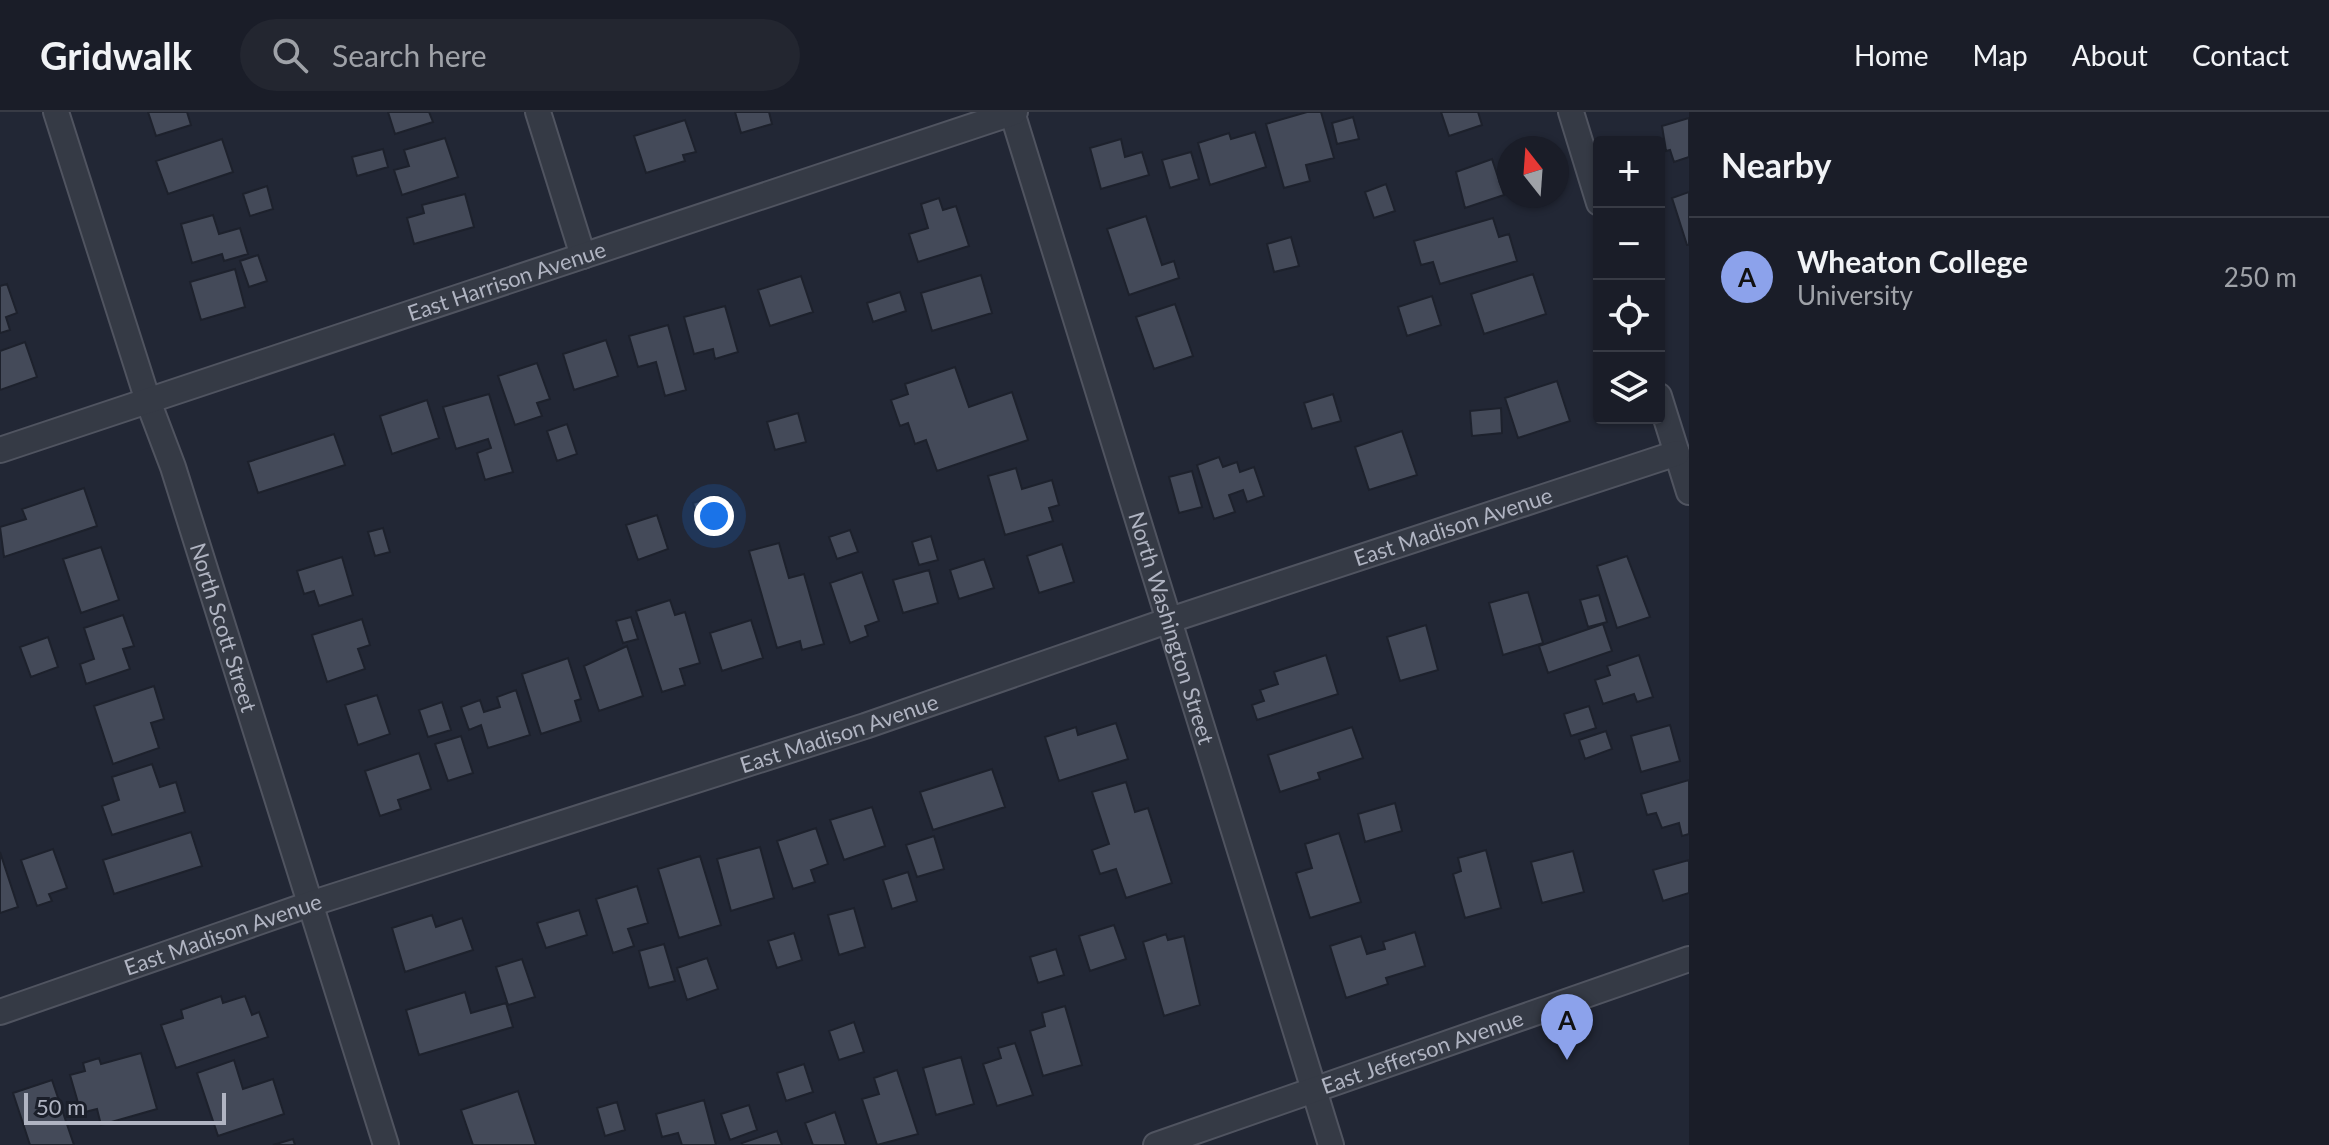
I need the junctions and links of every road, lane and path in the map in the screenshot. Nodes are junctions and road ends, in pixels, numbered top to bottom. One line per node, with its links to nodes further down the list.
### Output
1 (56, 112): 7 (street, North Scott Street)
2 (538, 112): 6 (street)
3 (1013, 112): 6 (street, East Harrison Avenue); 12 (street, North Washington Street)
4 (1571, 112): 5 (street)
5 (1593, 184)
6 (583, 256): 7 (street, East Harrison Avenue)
7 (148, 401): 9 (street, East Harrison Avenue); 13 (street, North Scott Street)
8 (1665, 415): 10 (street)
9 (0, 450)
10 (1677, 453): 11 (street); 12 (street, East Madison Avenue)
11 (1689, 492)
12 (1167, 621): 13 (street, East Madison Avenue); 16 (street, North Washington Street)
13 (310, 904): 15 (street, East Madison Avenue); 17 (street, North Scott Street)
14 (1689, 959): 16 (street, East Jefferson Avenue)
15 (0, 1012)
16 (1315, 1091): 18 (street, East Jefferson Avenue); 19 (street, North Washington Street)
17 (386, 1145)
18 (1156, 1145)
19 (1331, 1145)

